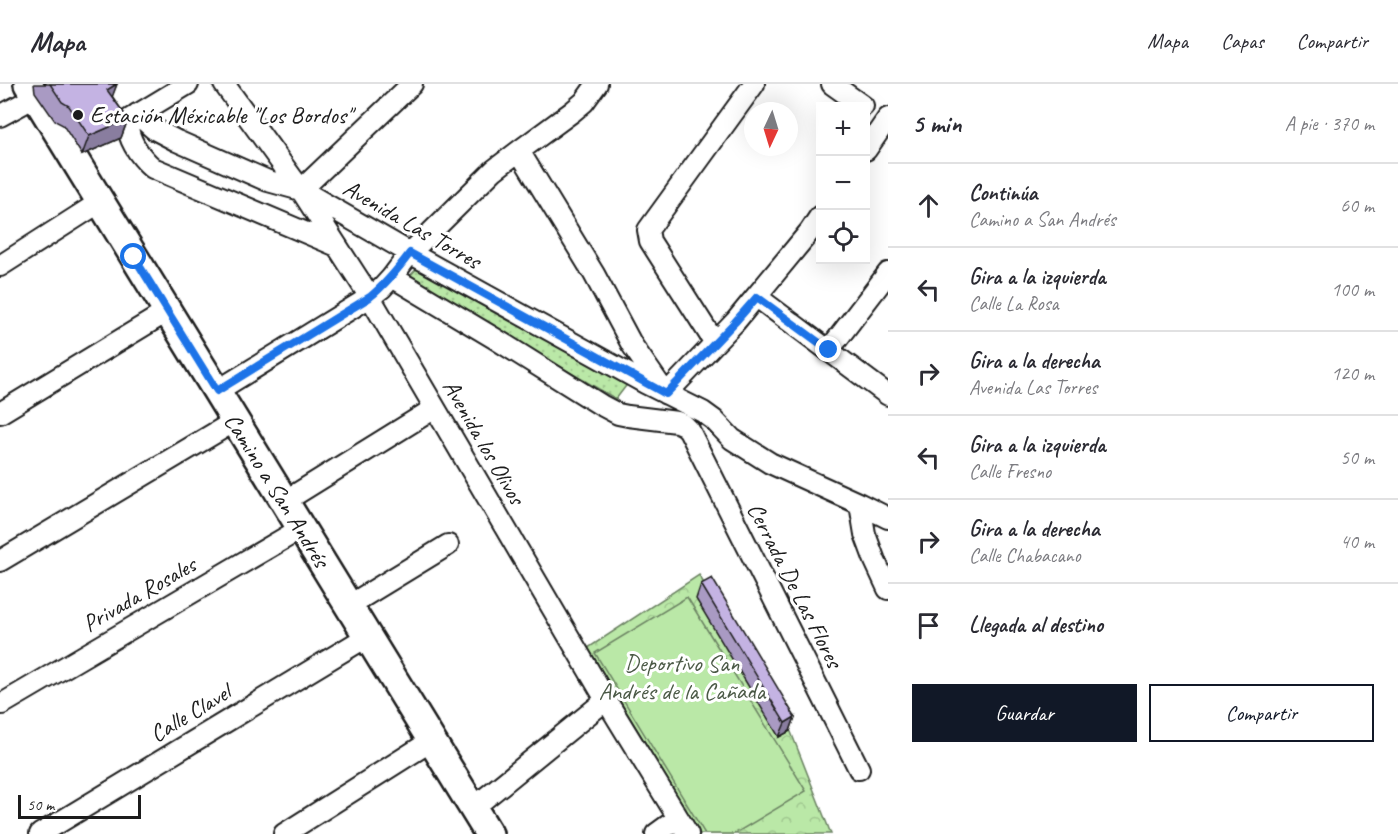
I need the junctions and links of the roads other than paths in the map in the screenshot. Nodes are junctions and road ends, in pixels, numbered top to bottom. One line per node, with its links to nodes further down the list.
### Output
1 (188, 84): 11 (street)
2 (224, 84): 15 (street, Avenida los Olivos)
3 (412, 84): 15 (street)
4 (597, 84): 14 (street)
5 (754, 84): 26 (street)
6 (832, 84): 8 (street)
7 (32, 91): 9 (street); 16 (street, Camino a San Andrés)
8 (857, 102)
9 (3, 107)
10 (870, 111): 12 (street)
11 (136, 114): 15 (street, Avenida Las Torres); 18 (street)
12 (887, 122): 13 (street)
13 (870, 145)
14 (519, 151): 19 (street); 29 (street)
15 (301, 190): 18 (street, Avenida los Olivos); 19 (street, Avenida Las Torres)
16 (100, 202): 20 (street); 25 (street, Camino a San Andrés)
17 (816, 222): 24 (street)
18 (337, 246): 23 (street, Avenida los Olivos)
19 (410, 253): 22 (street); 29 (street, Avenida Las Torres)
20 (0, 266)
21 (888, 273): 27 (street)
22 (392, 277): 23 (street); 46 (street, Cerrada De Las Flores)
23 (370, 297): 28 (street); 31 (street, Avenida los Olivos)
24 (757, 297): 26 (street); 27 (street)
25 (168, 311): 28 (street, Camino a San Andrés); 32 (street)
26 (715, 343): 29 (street)
27 (829, 350): 30 (street)
28 (217, 391): 33 (street, Camino a San Andrés)
29 (666, 394): 35 (street, Avenida Las Torres)
30 (888, 395)
31 (435, 408): 34 (street); 43 (street, Avenida los Olivos)
32 (0, 414)
33 (235, 421): 34 (street, Camino a San Andrés); 39 (street)
34 (285, 501): 37 (street, Camino a San Andrés)
35 (860, 504): 36 (street, Avenida Las Torres); 40 (street)
36 (888, 518)
37 (302, 528): 41 (street, Camino a San Andrés); 44 (street, Privada Rosales)
38 (448, 545): 41 (street)
39 (0, 561)
40 (888, 589)
41 (348, 606): 42 (street, Camino a San Andrés)
42 (368, 636): 45 (street, Camino a San Andrés); 49 (street, Calle Clavel)
43 (606, 700): 47 (street); 48 (street, Avenida los Olivos)
44 (2, 704)
45 (431, 741): 47 (street, Camino a San Andrés); 50 (street)
46 (859, 769)
47 (472, 808): 51 (street, Camino a San Andrés)
48 (683, 826): 52 (street)
49 (40, 834)
50 (284, 834)
51 (489, 834)
52 (656, 834)

